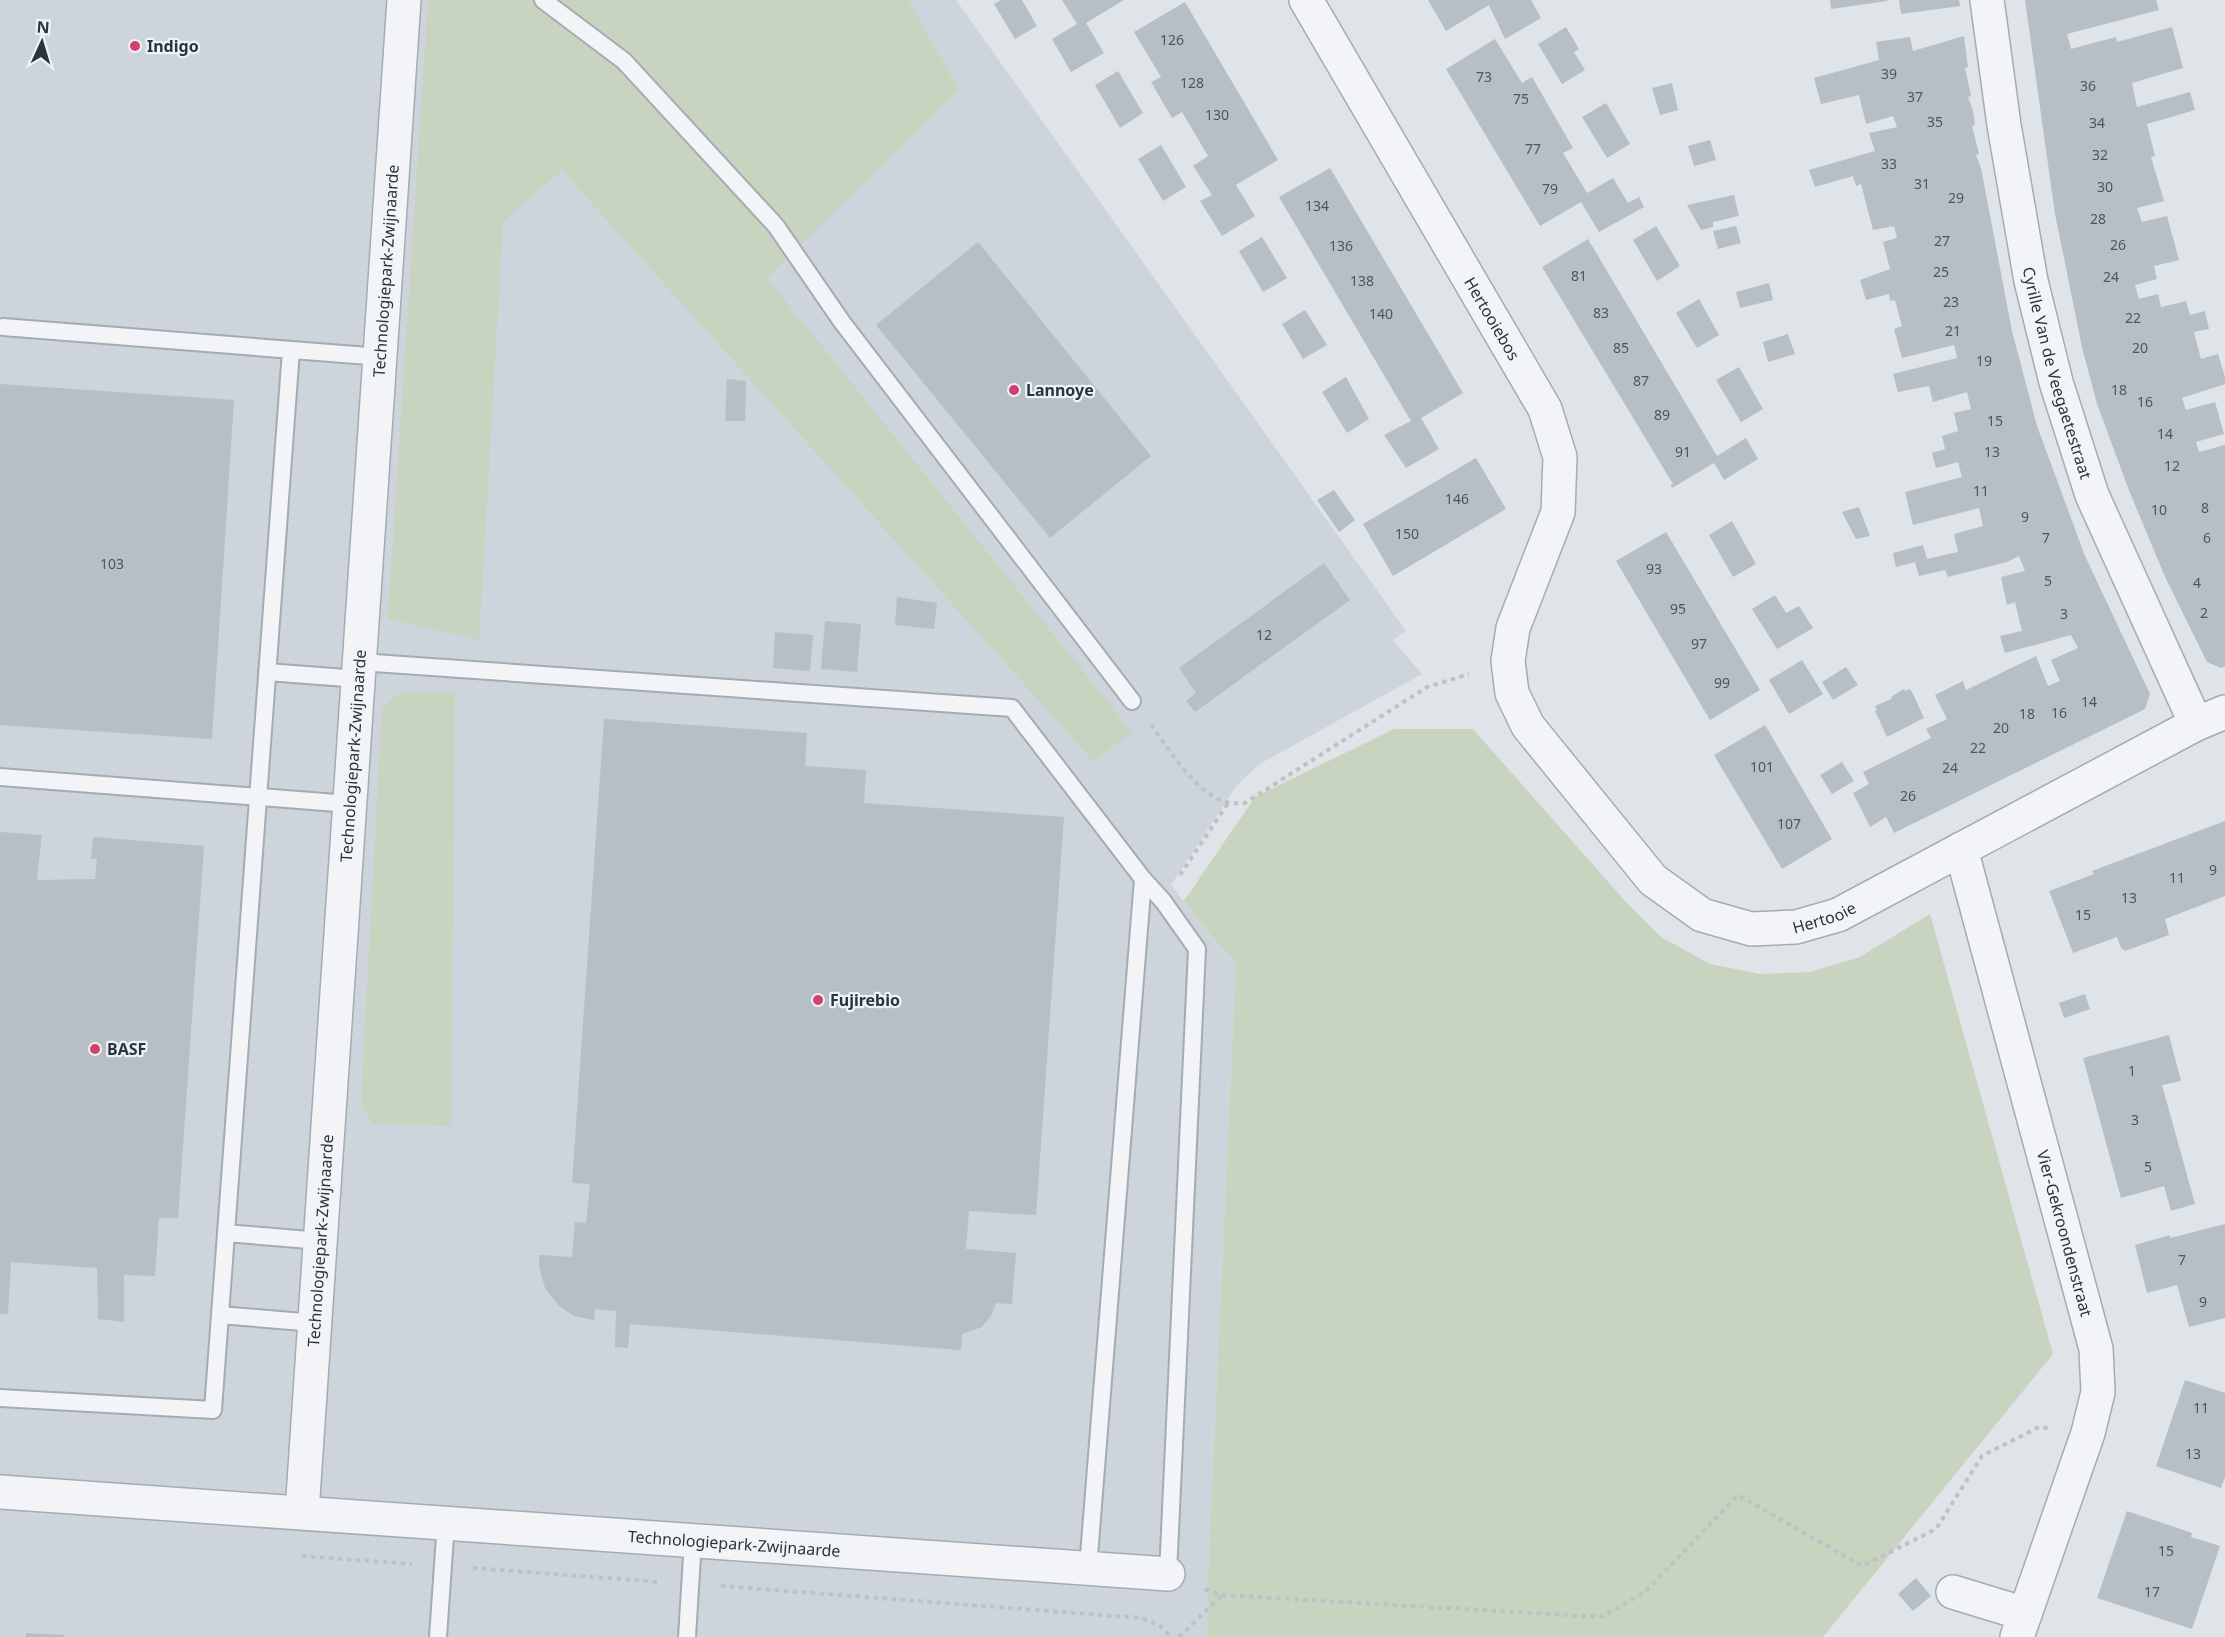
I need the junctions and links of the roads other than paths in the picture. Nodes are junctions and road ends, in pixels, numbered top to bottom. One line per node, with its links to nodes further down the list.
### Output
1 (404, 0): 7 (street, Technologiepark-Zwijnaarde)
2 (543, 0): 11 (lane)
3 (1306, 0): 8 (street, Hertooiebos)
4 (1987, 0): 12 (street, Cyrille Van de Veegaetestraat)
5 (3, 327): 6 (lane)
6 (291, 350): 7 (lane); 10 (lane)
7 (381, 357): 9 (street, Technologiepark-Zwijnaarde)
8 (1508, 661): 16 (street, Hertooie)
9 (360, 671): 10 (lane); 15 (street, Technologiepark-Zwijnaarde); 17 (lane)
10 (267, 672): 14 (lane)
11 (1132, 700)
12 (2211, 718): 16 (street, Hertooie)
13 (0, 777): 14 (lane)
14 (258, 796): 15 (lane); 18 (lane)
15 (350, 804): 19 (street, Technologiepark-Zwijnaarde)
16 (1961, 849): 30 (street, Vier-Gekroondenstraat)
17 (1143, 879): 27 (lane); 28 (lane)
18 (226, 1233): 19 (lane); 20 (lane)
19 (321, 1240): 21 (street, Technologiepark-Zwijnaarde)
20 (220, 1315): 21 (lane); 22 (lane)
21 (315, 1323): 24 (street, Technologiepark-Zwijnaarde)
22 (0, 1398)
23 (0, 1492): 24 (street, Technologiepark-Zwijnaarde)
24 (302, 1512): 25 (street, Technologiepark-Zwijnaarde)
25 (446, 1522): 26 (street, Technologiepark-Zwijnaarde); 31 (lane)
26 (693, 1540): 27 (street, Technologiepark-Zwijnaarde); 32 (lane)
27 (1088, 1568): 28 (street, Technologiepark-Zwijnaarde)
28 (1168, 1574)
29 (1953, 1592): 30 (street, Vier-Gekroondenstraat)
30 (2021, 1625)
31 (438, 1637)
32 (687, 1637)

